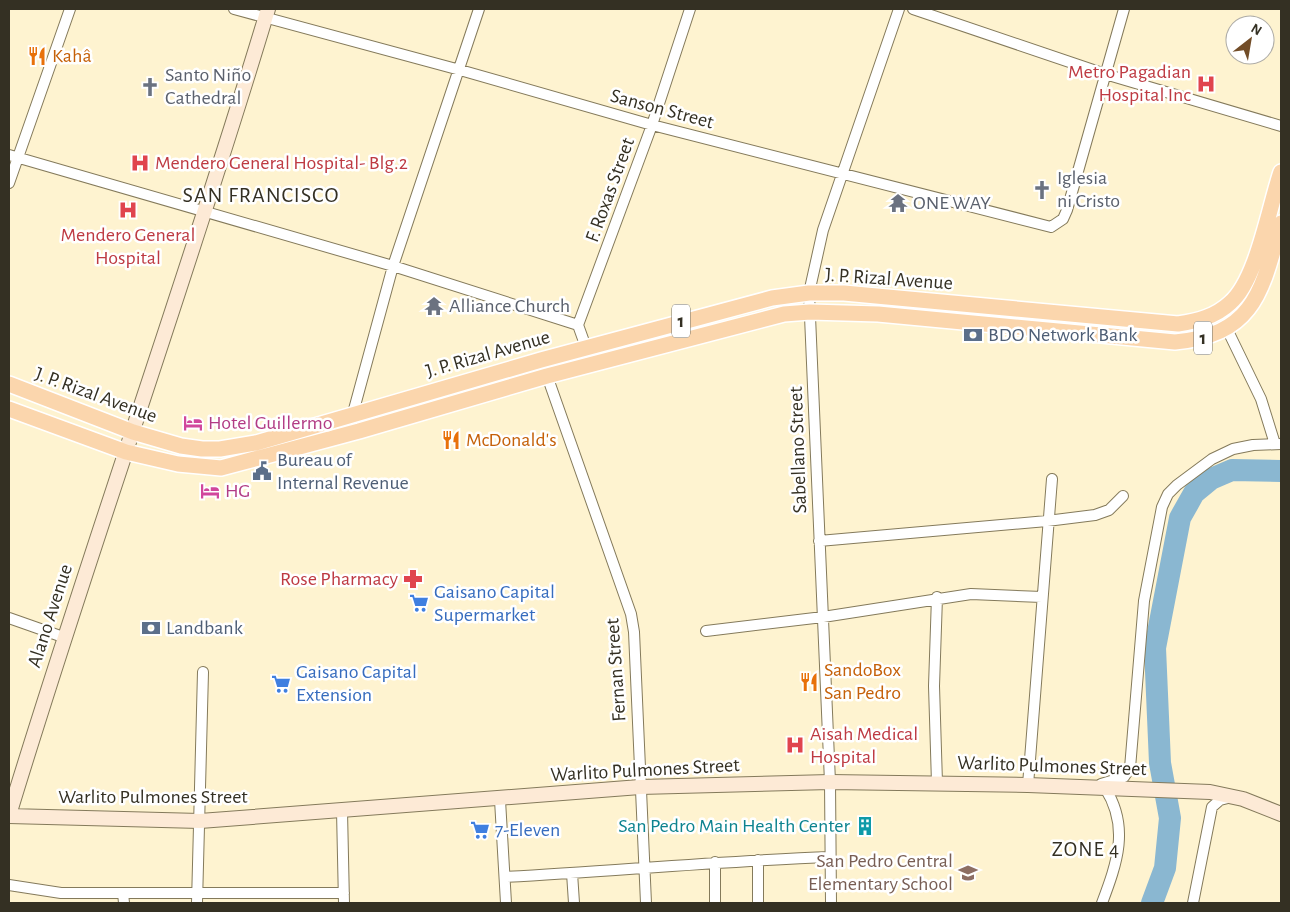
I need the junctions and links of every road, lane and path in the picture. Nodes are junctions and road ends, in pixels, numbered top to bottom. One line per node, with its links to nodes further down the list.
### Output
1 (70, 9): 13 (street)
2 (234, 9): 8 (street, Sanson Street)
3 (480, 9): 9 (street)
4 (690, 9): 11 (street, F. Roxas Street)
5 (900, 9): 15 (street, Sabellano Street)
6 (913, 9): 10 (street)
7 (1124, 9): 10 (street)
8 (266, 13): 9 (street, Sanson Street); 17 (street, Alano Avenue)
9 (460, 70): 11 (street, Sanson Street); 19 (street)
10 (1105, 74): 12 (street); 15 (street, Sanson Street)
11 (652, 125): 15 (street, Sanson Street); 23 (street, F. Roxas Street)
12 (1281, 126)
13 (13, 156): 16 (street); 17 (street)
14 (1281, 172): 22 (main road, J. P. Rizal Avenue / 1)
15 (842, 175): 20 (street, Sabellano Street)
16 (9, 183)
17 (205, 210): 19 (street); 38 (street, Alano Avenue)
18 (1281, 223): 25 (main road, J. P. Rizal Avenue / 1)
19 (393, 266): 23 (street); 36 (street)
20 (809, 293): 21 (street, Sabellano Street); 22 (main road, J. P. Rizal Avenue / 1); 24 (main road, J. P. Rizal Avenue / 1)
21 (810, 312): 26 (main road, J. P. Rizal Avenue / 1); 27 (main road, J. P. Rizal Avenue / 1); 44 (street, Sabellano Street)
22 (1057, 314): 26 (main road)
23 (578, 325): 28 (street)
24 (664, 326): 27 (main road); 28 (main road, J. P. Rizal Avenue / 1)
25 (1227, 329): 26 (main road, J. P. Rizal Avenue / 1); 39 (street)
26 (1055, 332)
27 (668, 344): 30 (main road, J. P. Rizal Avenue / 1)
28 (587, 347): 29 (main road, J. P. Rizal Avenue / 1); 30 (street)
29 (541, 360): 31 (street, Fernan Street); 33 (main road, J. P. Rizal Avenue / 1)
30 (592, 364): 31 (main road, J. P. Rizal Avenue / 1)
31 (547, 376): 34 (main road, J. P. Rizal Avenue / 1); 55 (street, Fernan Street)
32 (9, 384): 38 (main road, J. P. Rizal Avenue / 1)
33 (455, 384): 34 (main road); 36 (main road, J. P. Rizal Avenue / 1)
34 (460, 402): 37 (main road, J. P. Rizal Avenue / 1)
35 (9, 409): 40 (main road, J. P. Rizal Avenue / 1)
36 (353, 413): 37 (street); 38 (main road, J. P. Rizal Avenue / 1)
37 (359, 431): 40 (main road, J. P. Rizal Avenue / 1)
38 (133, 432): 40 (street, Alano Avenue)
39 (1278, 444): 56 (street)
40 (126, 452): 50 (street, Alano Avenue)
41 (1052, 479): 43 (street)
42 (1123, 496): 43 (street)
43 (1047, 521): 44 (street); 45 (street)
44 (819, 541): 47 (street, Sabellano Street)
45 (1042, 597): 46 (street); 54 (street)
46 (937, 598): 47 (street); 53 (street)
47 (823, 617): 49 (street); 52 (street, Sabellano Street)
48 (9, 618): 50 (street)
49 (706, 631)
50 (63, 637): 62 (street, Alano Avenue)
51 (203, 672): 63 (street)
52 (830, 782): 53 (street, Warlito Pulmones Street); 55 (street, Warlito Pulmones Street); 64 (street, Sabellano Street)
53 (937, 783): 54 (street, Warlito Pulmones Street)
54 (1028, 785): 56 (street, Warlito Pulmones Street)
55 (640, 787): 59 (street, Warlito Pulmones Street); 67 (street, Fernan Street)
56 (1090, 788): 57 (street, Warlito Pulmones Street)
57 (1105, 788): 58 (street, Warlito Pulmones Street); 82 (street)
58 (1234, 797): 61 (street, Warlito Pulmones Street); 83 (street)
59 (500, 800): 60 (street, Warlito Pulmones Street); 69 (street)
60 (342, 811): 63 (street, Warlito Pulmones Street); 74 (street)
61 (1281, 814)
62 (9, 815): 63 (street, Warlito Pulmones Street)
63 (200, 821): 71 (street)
64 (831, 857): 65 (street); 81 (street, Sabellano Street)
65 (758, 860): 66 (street); 80 (street)
66 (715, 862): 67 (street); 79 (street)
67 (643, 869): 68 (street); 78 (street, Fernan Street)
68 (572, 873): 69 (street); 77 (street)
69 (505, 877): 76 (street)
70 (9, 885): 72 (street)
71 (197, 892): 73 (street); 74 (street); 75 (street)
72 (60, 898): 73 (street)
73 (124, 898)
74 (344, 898)
75 (197, 903)
76 (506, 903)
77 (574, 903)
78 (646, 903)
79 (715, 903)
80 (758, 903)
81 (831, 903)
82 (1102, 903)
83 (1194, 903)

